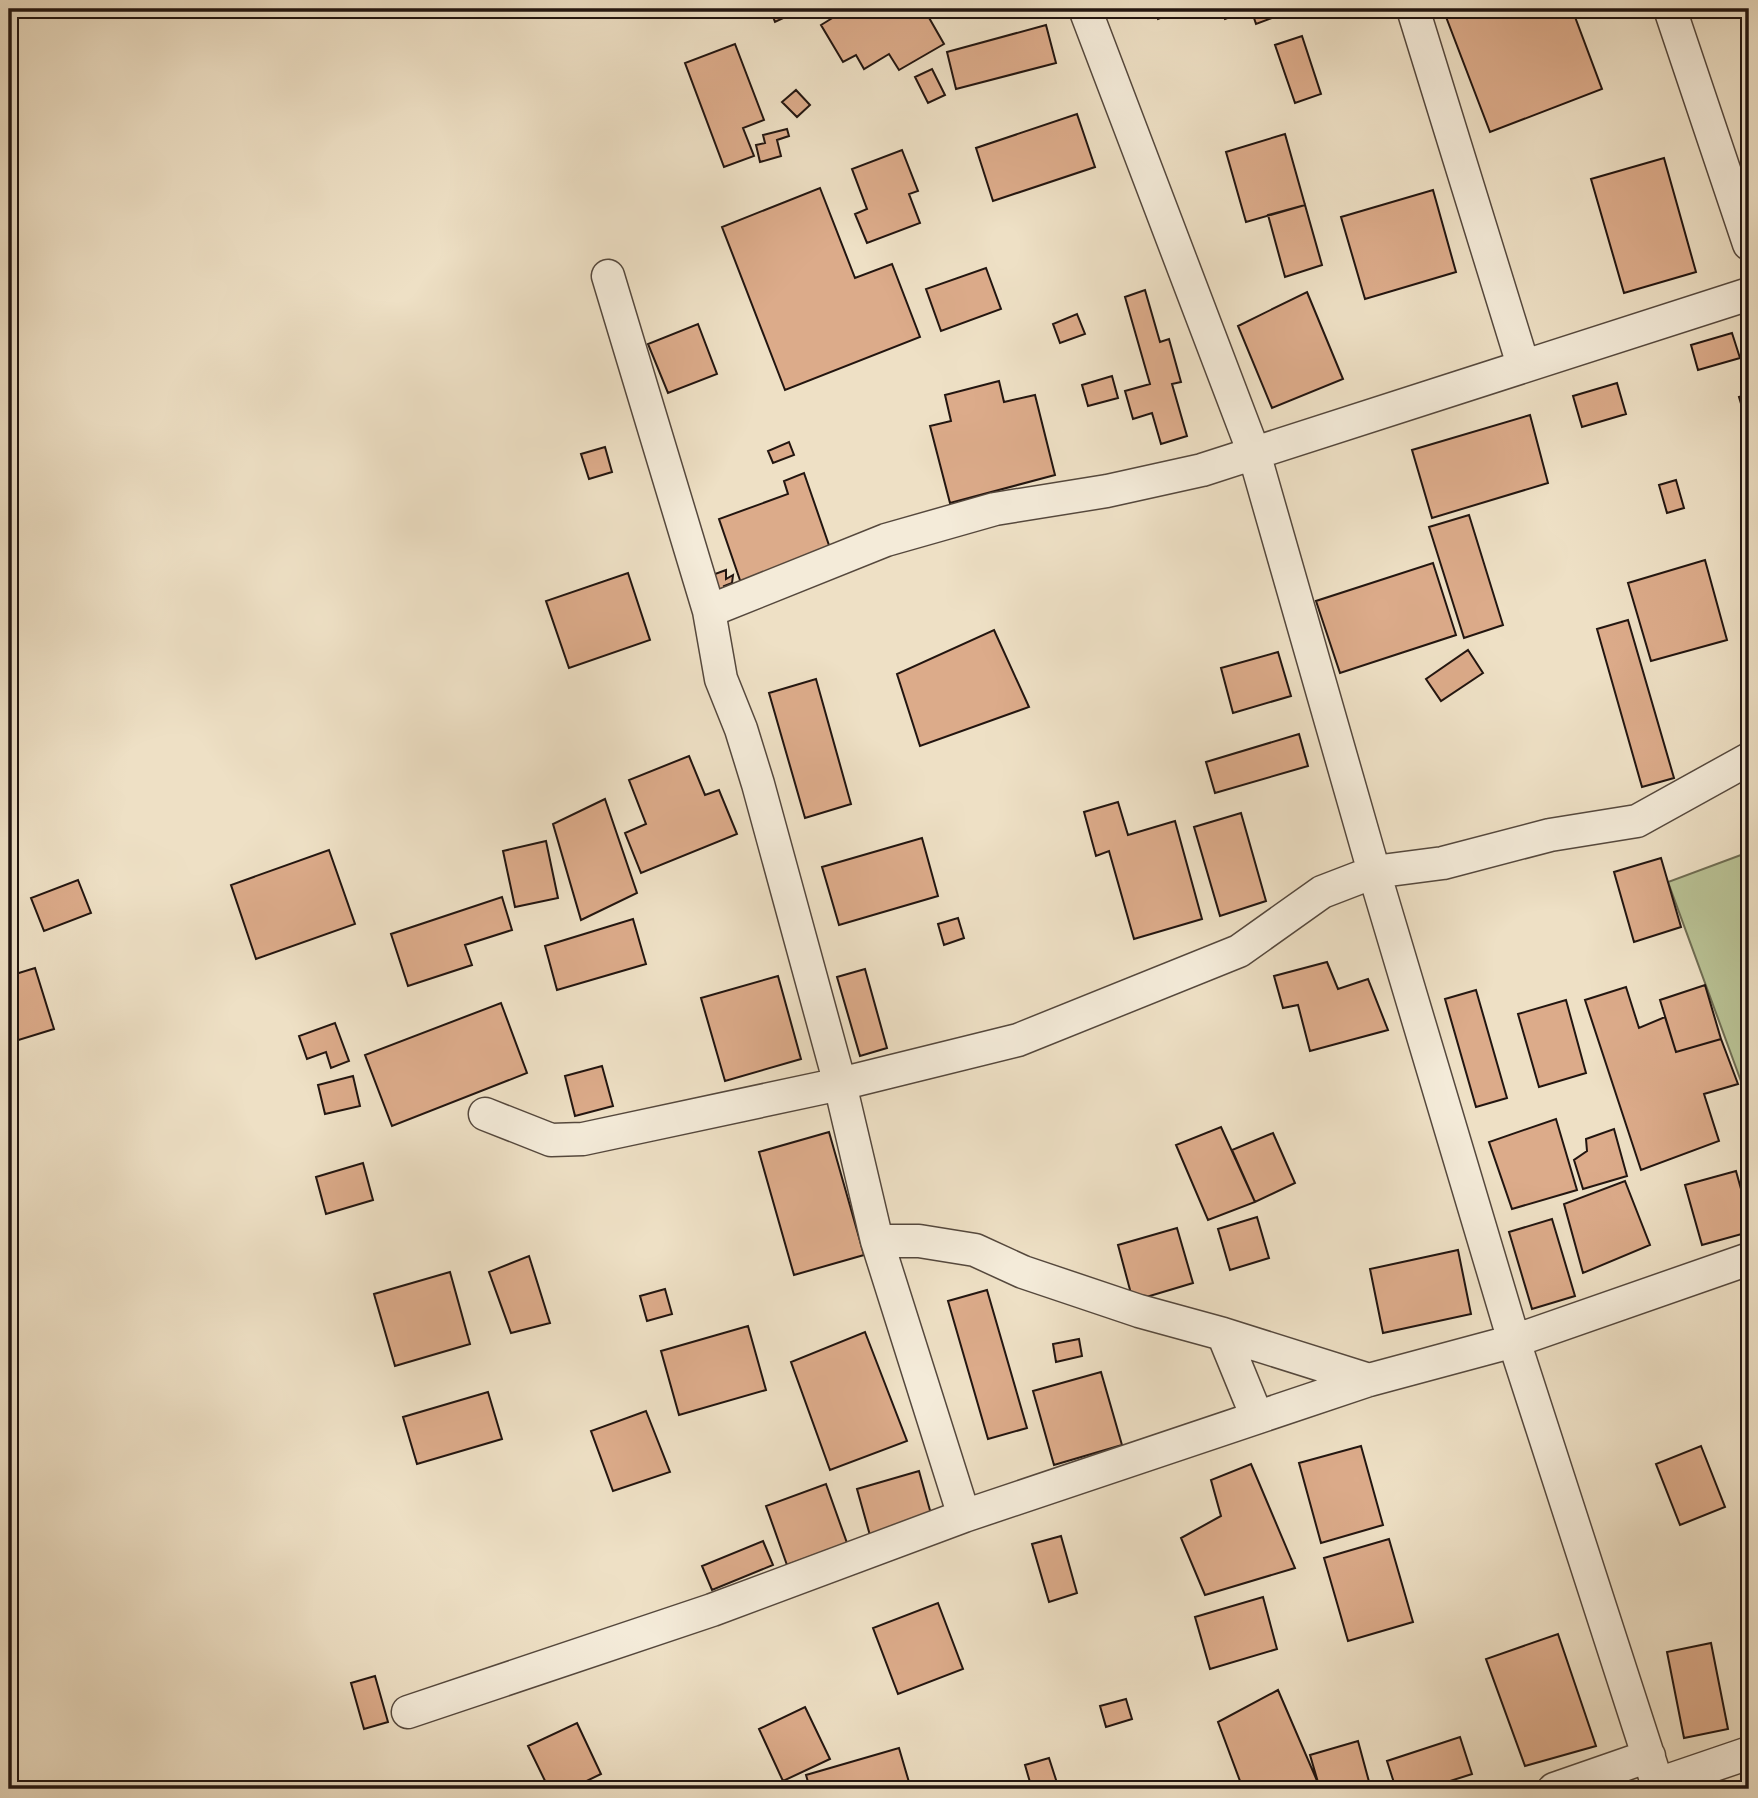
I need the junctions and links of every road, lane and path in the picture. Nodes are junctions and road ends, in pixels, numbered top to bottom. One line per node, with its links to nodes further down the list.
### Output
1 (1085, 9): 8 (street)
2 (1413, 9): 7 (street)
3 (1670, 9): 4 (street)
4 (1749, 244)
5 (608, 276): 9 (street)
6 (1749, 294): 7 (street)
7 (1524, 365): 8 (street)
8 (1254, 453): 9 (street); 11 (street)
9 (709, 611): 12 (street)
10 (1749, 759): 11 (street)
11 (1374, 872): 12 (street); 17 (street)
12 (840, 1084): 13 (street); 14 (street)
13 (485, 1114)
14 (877, 1241): 16 (street); 20 (street)
15 (1749, 1259): 17 (street)
16 (1223, 1334): 18 (street); 19 (street)
17 (1514, 1341): 18 (street); 23 (street)
18 (1370, 1380): 19 (street)
19 (1257, 1417): 20 (street)
20 (964, 1516): 21 (street)
21 (408, 1712)
22 (1749, 1753): 23 (street)
23 (1655, 1776): 24 (street)
24 (1554, 1789)

